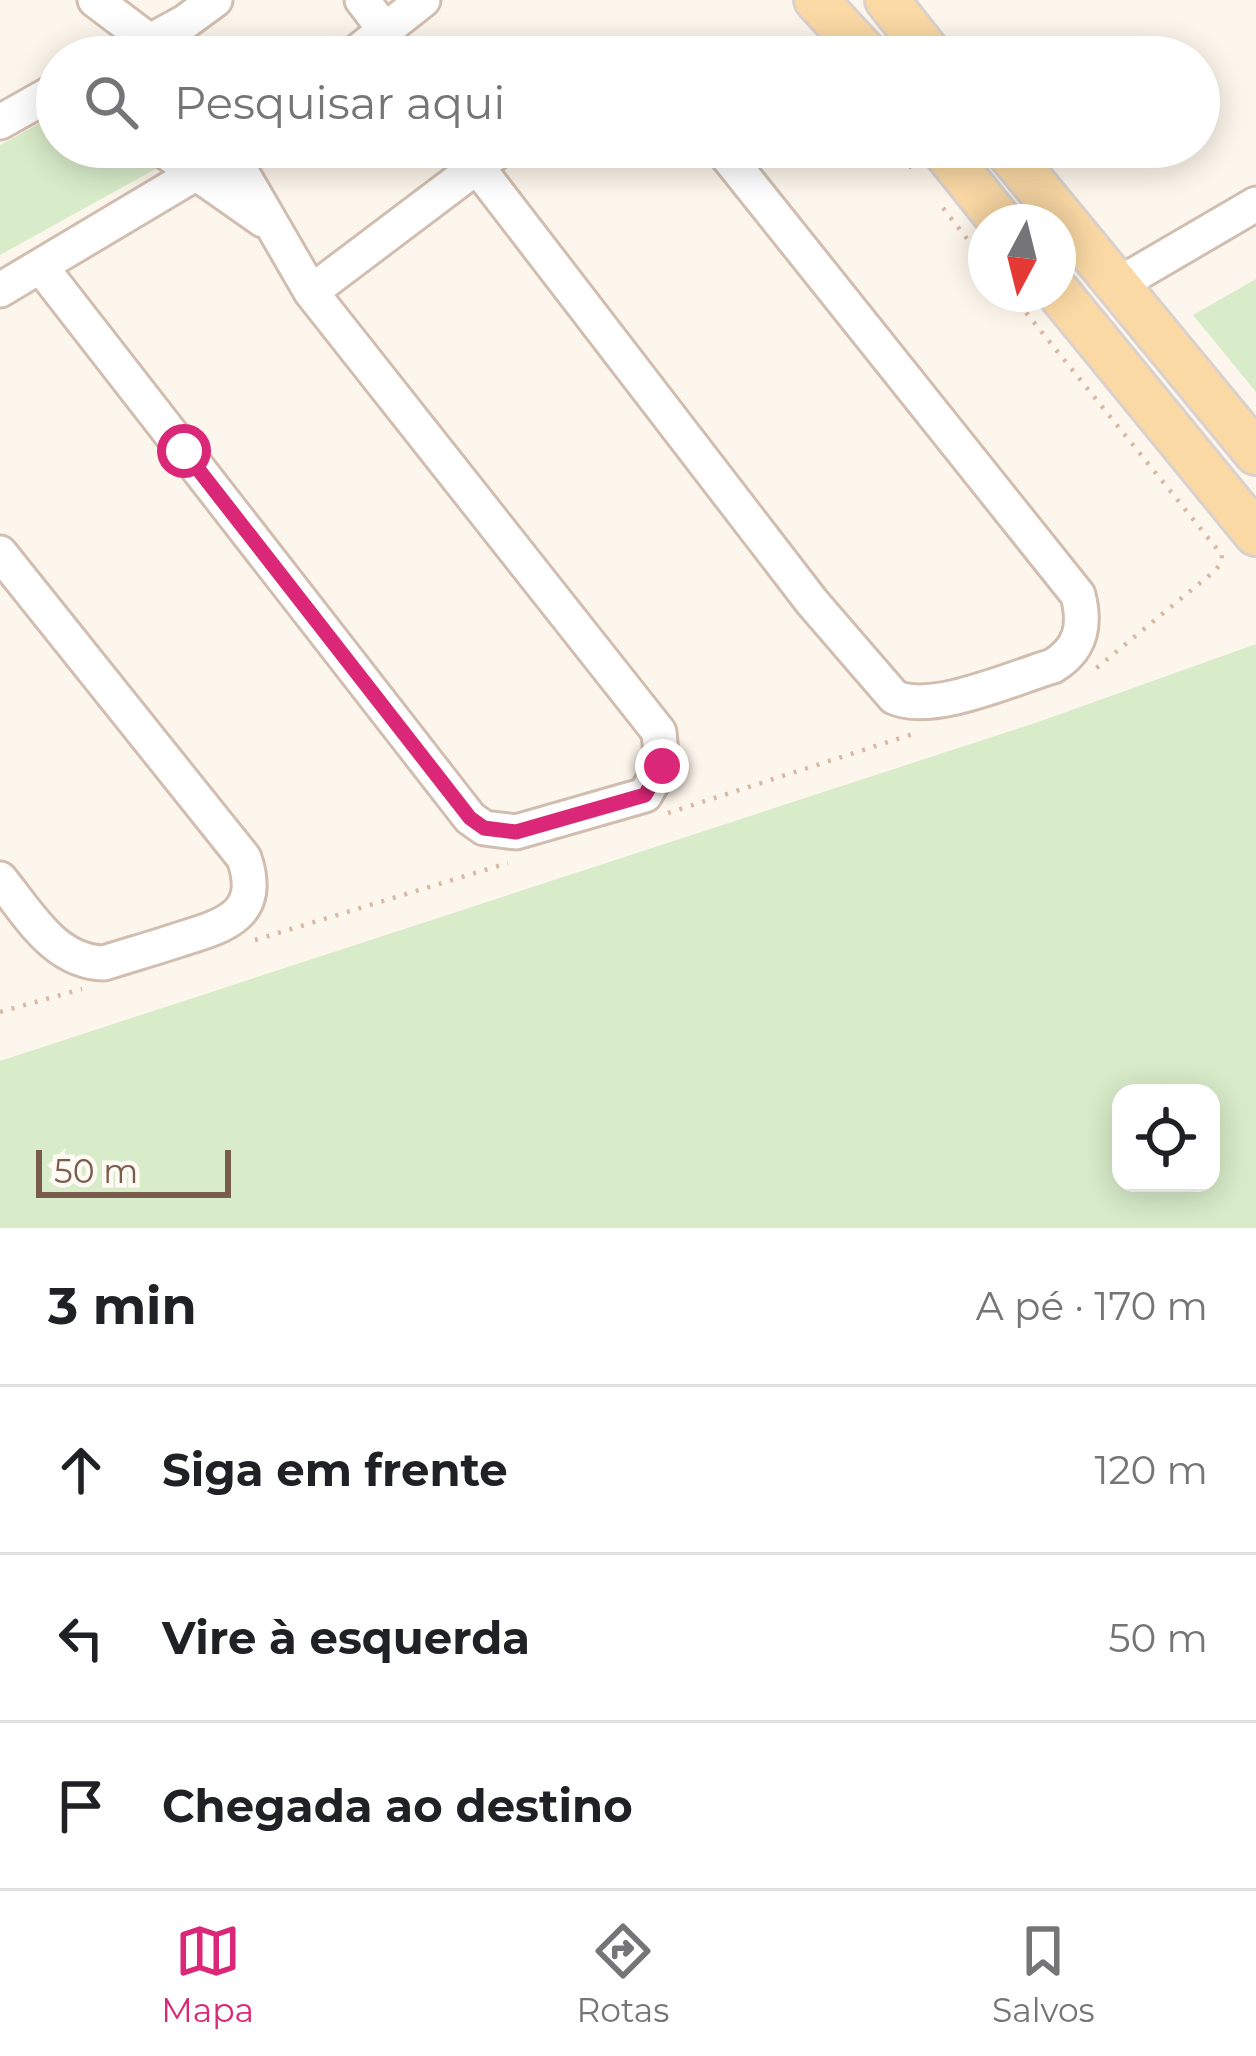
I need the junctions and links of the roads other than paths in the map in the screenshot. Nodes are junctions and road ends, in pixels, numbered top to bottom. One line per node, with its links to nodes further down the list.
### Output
1 (214, 0): 9 (street)
2 (362, 0): 7 (street)
3 (423, 0): 7 (street)
4 (816, 0): 11 (main road)
5 (887, 0): 12 (main road)
6 (95, 1): 8 (street)
7 (385, 30): 10 (street)
8 (125, 36)
9 (164, 36)
10 (377, 36)
11 (849, 36)
12 (915, 36)
13 (36, 102): 14 (street)
14 (0, 122)
15 (193, 168): 23 (street)
16 (205, 168): 23 (street)
17 (242, 168): 26 (street)
18 (477, 168): 30 (street)
19 (497, 168): 20 (street)
20 (737, 168)
21 (958, 168): 24 (main road)
22 (1022, 168): 28 (main road)
23 (199, 172): 26 (street); 27 (street)
24 (987, 204)
25 (1256, 204): 28 (street)
26 (269, 225): 30 (street)
27 (41, 267): 29 (street); 30 (street)
28 (1119, 284): 32 (main road)
29 (0, 290)
30 (311, 292)
31 (1074, 312): 33 (main road)
32 (1256, 453)
33 (1256, 534)
34 (0, 553): 35 (street)
35 (0, 879)

